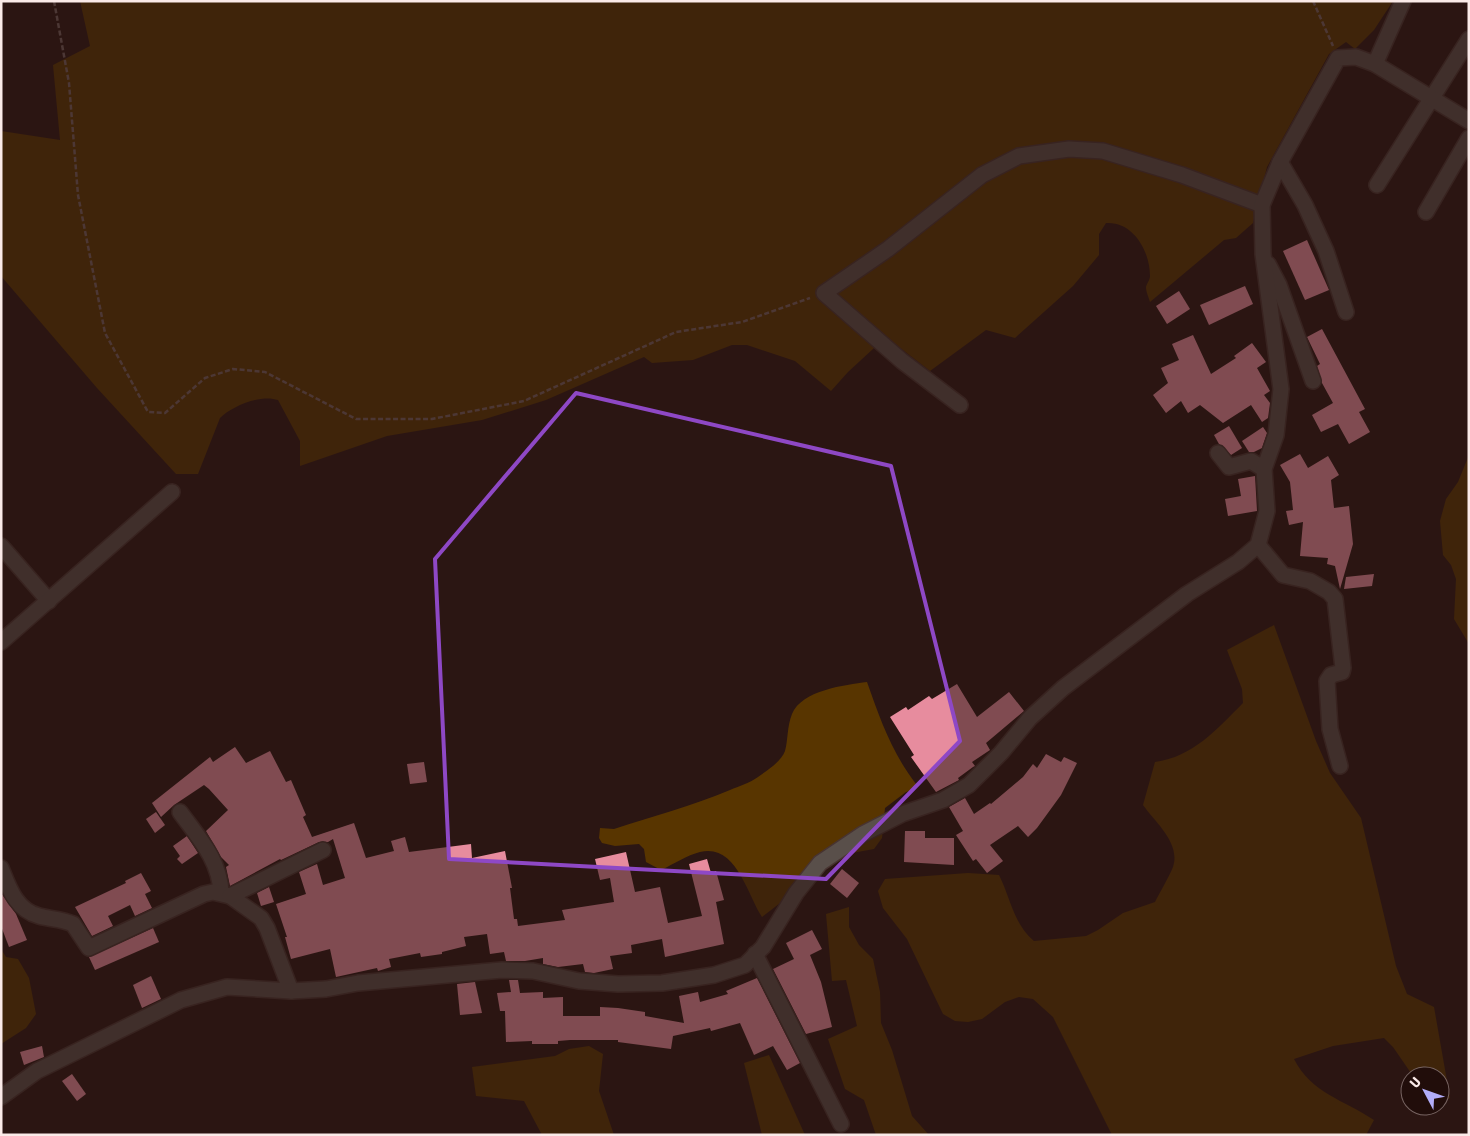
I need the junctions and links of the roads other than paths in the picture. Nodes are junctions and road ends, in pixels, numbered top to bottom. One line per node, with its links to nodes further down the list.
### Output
1 (1404, 1): 3 (street)
2 (1469, 39): 4 (street)
3 (1375, 64): 4 (street); 7 (street)
4 (1431, 98): 5 (street); 8 (street)
5 (1469, 121)
6 (1469, 138): 10 (street)
7 (1280, 162): 9 (street); 12 (street)
8 (1377, 185)
9 (1262, 205): 11 (street); 14 (street)
10 (1426, 212)
11 (1263, 254): 13 (street); 16 (street)
12 (1346, 312)
13 (1313, 381)
14 (960, 405)
15 (1218, 453): 16 (street)
16 (1264, 469): 18 (street)
17 (172, 492): 20 (street)
18 (1258, 545): 22 (street); 27 (street)
19 (1, 546): 20 (street)
20 (49, 601): 21 (street)
21 (3, 638)
22 (1340, 766)
23 (180, 812): 26 (street)
24 (323, 850): 26 (street)
25 (1, 868): 26 (street)
26 (225, 895): 28 (street)
27 (755, 954): 28 (street); 30 (street)
28 (291, 991): 29 (street)
29 (1, 1096)
30 (840, 1124)

